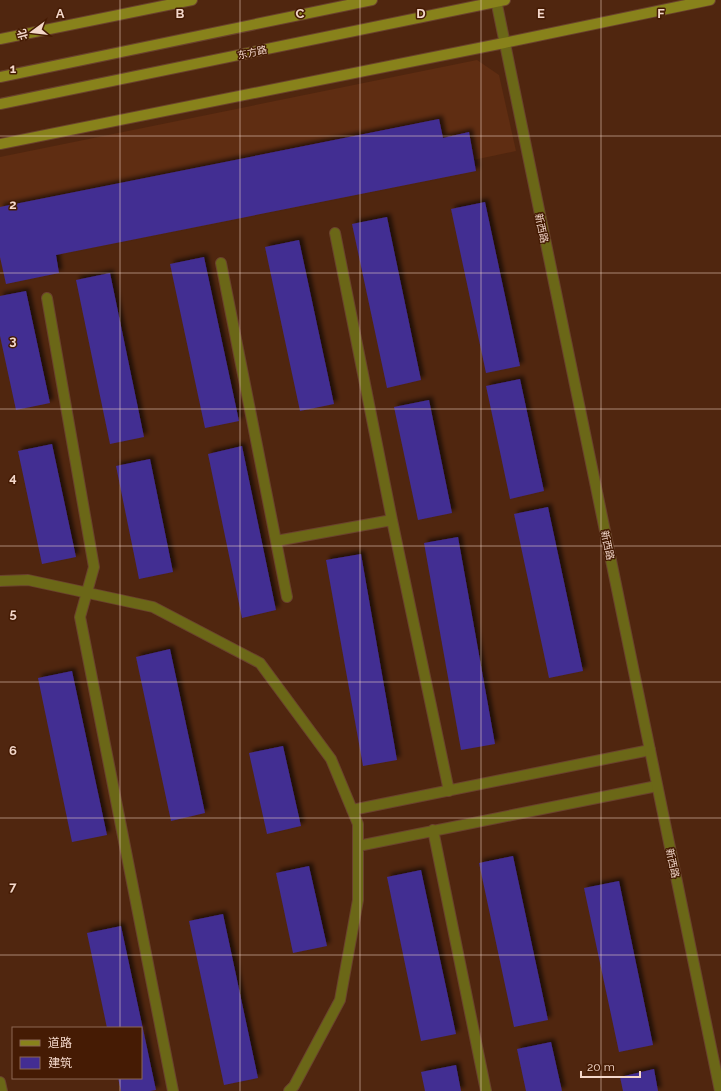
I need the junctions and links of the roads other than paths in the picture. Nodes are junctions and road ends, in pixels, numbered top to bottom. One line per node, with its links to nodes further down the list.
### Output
1 (192, 0): 5 (main road)
2 (372, 0): 7 (main road)
3 (710, 0): 6 (main road)
4 (499, 1): 6 (street, 新西路); 8 (main road, 东方路)
5 (0, 39)
6 (504, 43): 9 (main road); 18 (street, 新西路)
7 (0, 77)
8 (0, 104)
9 (0, 144)
10 (336, 232): 13 (street)
11 (221, 263): 14 (street)
12 (47, 298): 16 (street)
13 (392, 520): 14 (street); 20 (street)
14 (276, 541): 17 (street)
15 (0, 581): 16 (street)
16 (87, 592): 21 (street); 26 (street)
17 (287, 597)
18 (650, 750): 19 (street, 新西路); 20 (street)
19 (657, 786): 22 (street); 29 (street, 新西路)
20 (449, 791): 21 (street)
21 (352, 810): 23 (street)
22 (434, 830): 23 (street); 28 (street)
23 (358, 846): 27 (street)
24 (0, 1082): 25 (street)
25 (2, 1091)
26 (174, 1091)
27 (289, 1091)
28 (486, 1091)
29 (720, 1091)

